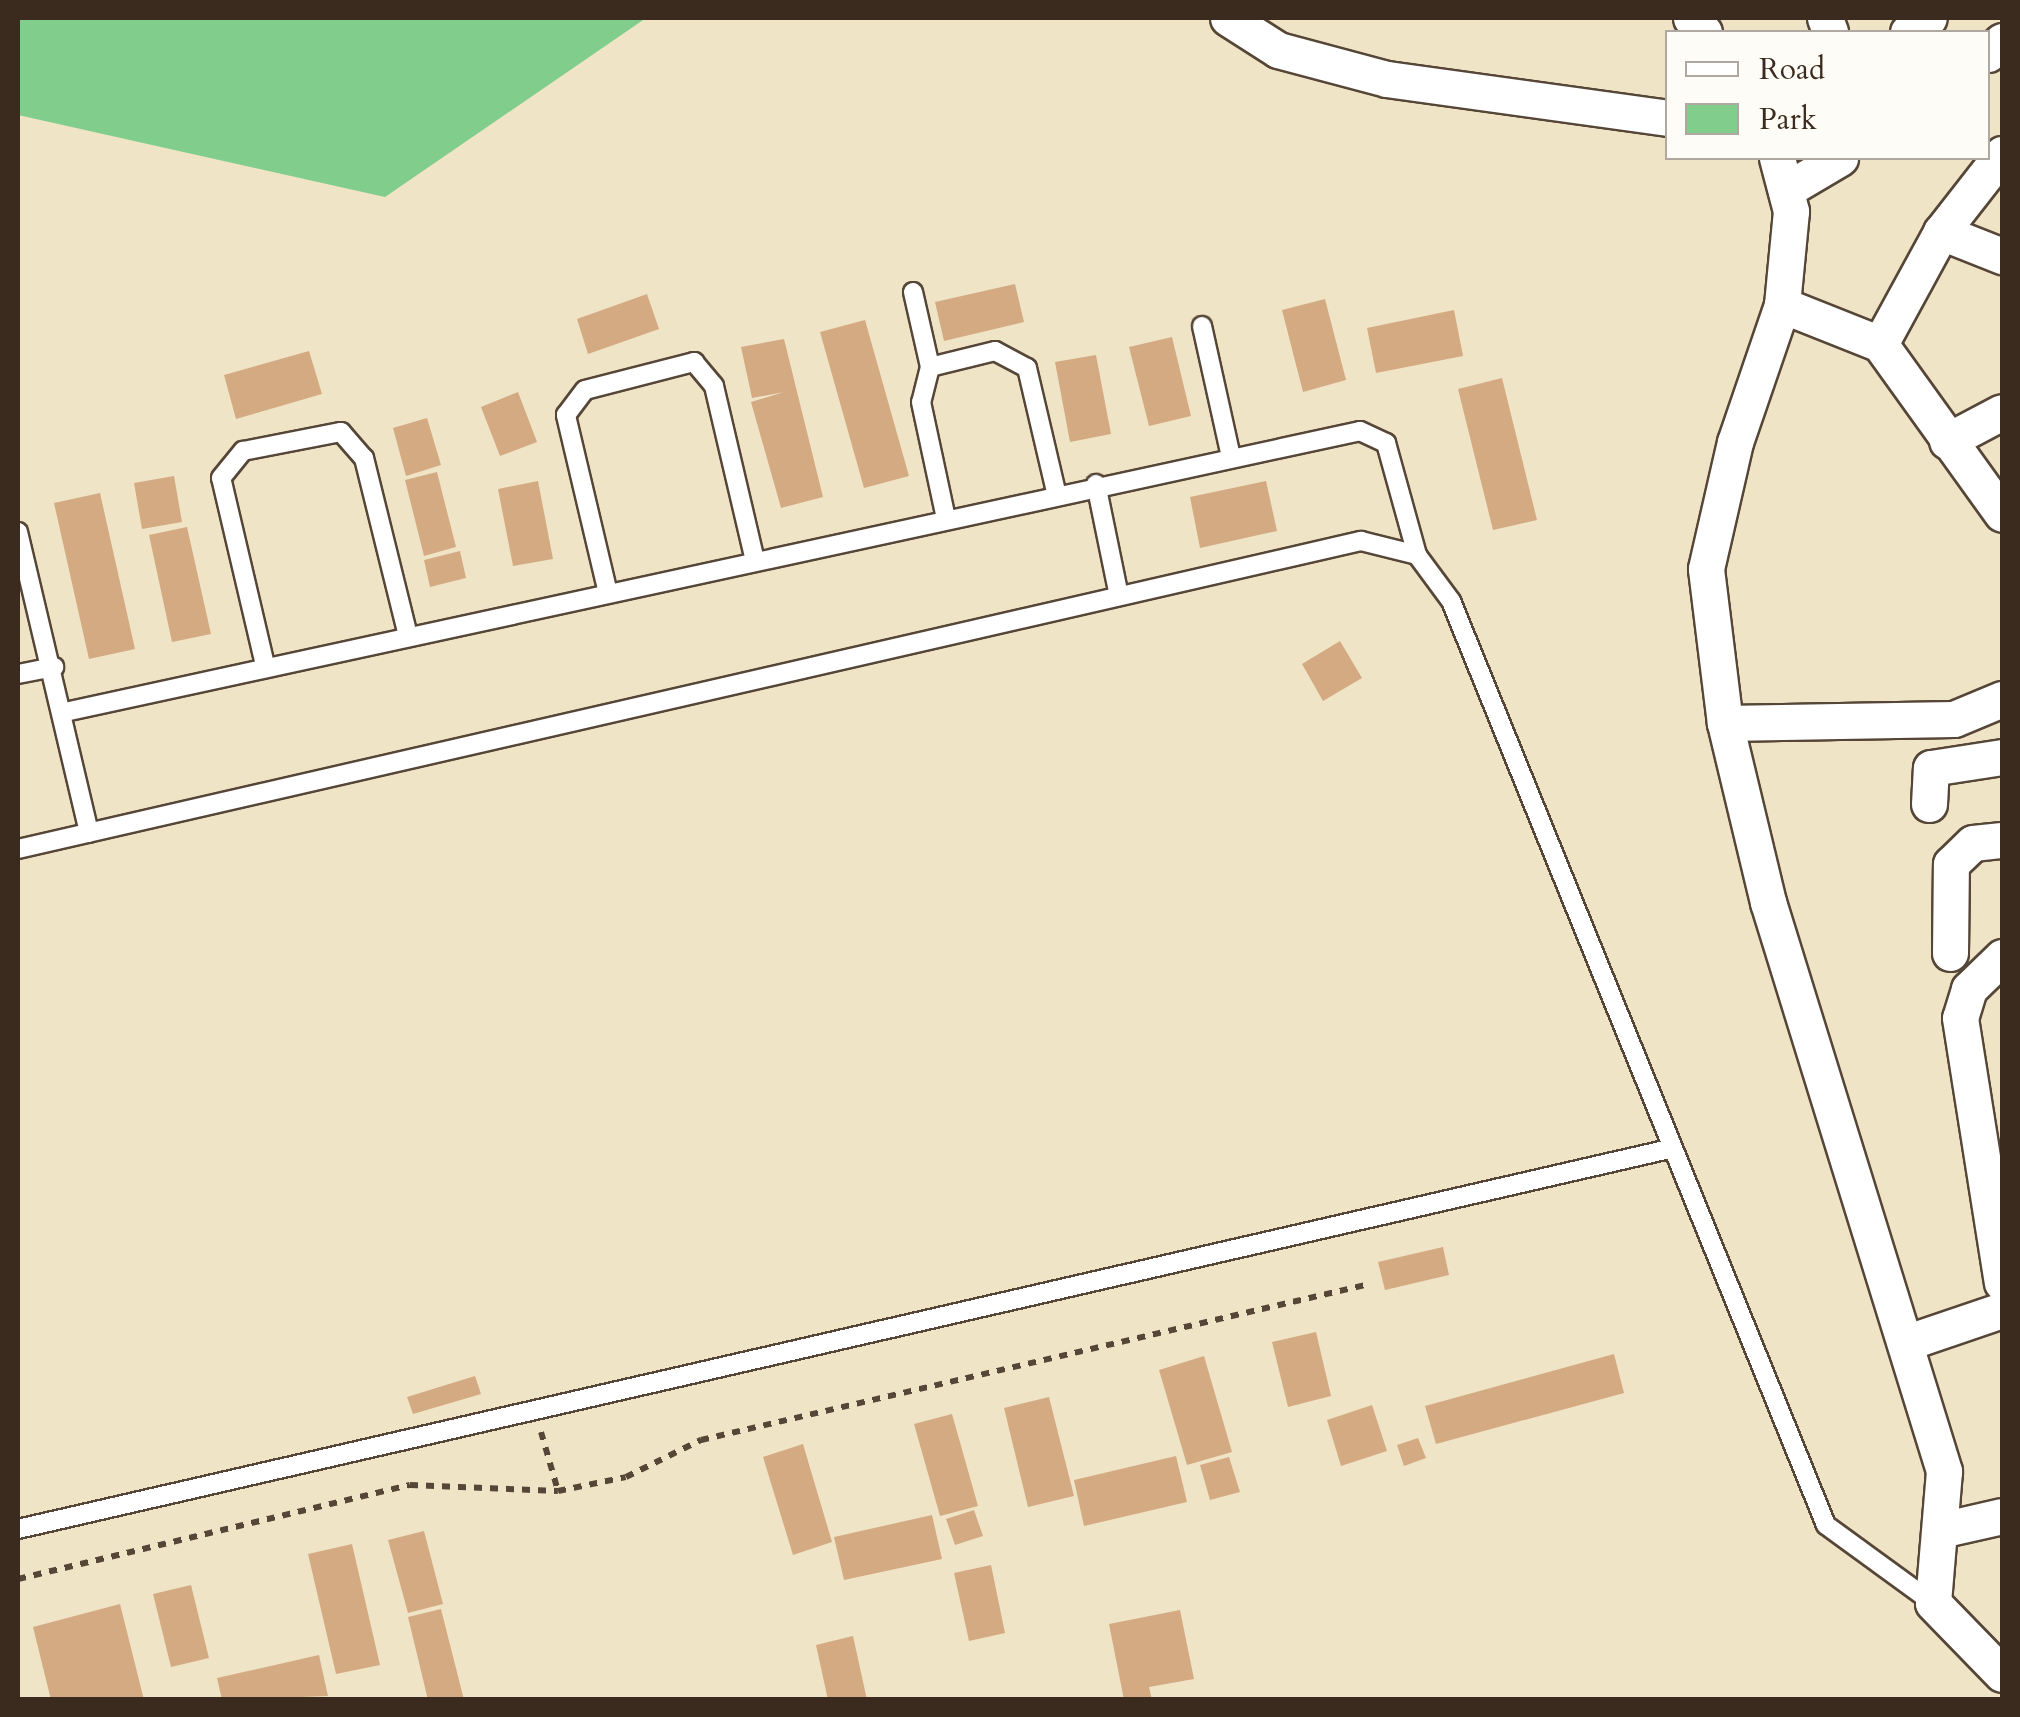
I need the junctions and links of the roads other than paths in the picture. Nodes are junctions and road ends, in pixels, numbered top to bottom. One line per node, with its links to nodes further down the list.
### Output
1 (1228, 18): 2 (street)
2 (1665, 118)
3 (2002, 154): 6 (street)
4 (1833, 160): 5 (street)
5 (1781, 174): 9 (street)
6 (1941, 232): 7 (street); 11 (street)
7 (2002, 256)
8 (913, 292): 12 (lane)
9 (1782, 305): 11 (street); 31 (street)
10 (1202, 326): 15 (lane)
11 (1880, 344): 14 (street)
12 (930, 367): 17 (lane); 19 (lane)
13 (2002, 412): 14 (street)
14 (1947, 440): 18 (street)
15 (1231, 457): 16 (lane); 22 (lane)
16 (1096, 484): 17 (lane); 24 (lane)
17 (1056, 492): 19 (lane)
18 (1996, 498)
19 (945, 514): 21 (lane)
20 (18, 532): 27 (lane)
21 (754, 556): 23 (lane); 23 (lane)
22 (1417, 556): 24 (lane); 39 (lane)
23 (607, 588): 25 (lane)
24 (1119, 596): 34 (lane)
25 (407, 632): 26 (lane); 26 (lane)
26 (264, 665): 30 (lane)
27 (54, 666): 28 (lane); 30 (lane)
28 (18, 674)
29 (2002, 699): 31 (street)
30 (66, 712): 34 (lane)
31 (1726, 723): 42 (street)
32 (2002, 756): 33 (street)
33 (1929, 804)
34 (89, 833): 36 (lane)
35 (2002, 840): 37 (street)
36 (18, 850)
37 (1950, 953)
38 (2002, 957): 40 (street)
39 (1673, 1148): 44 (lane); 46 (lane)
40 (2002, 1282)
41 (2002, 1310): 42 (street)
42 (1908, 1342): 45 (street)
43 (2002, 1516): 45 (street)
44 (18, 1528)
45 (1945, 1529): 46 (street)
46 (1932, 1603): 47 (street)
47 (2002, 1674)

